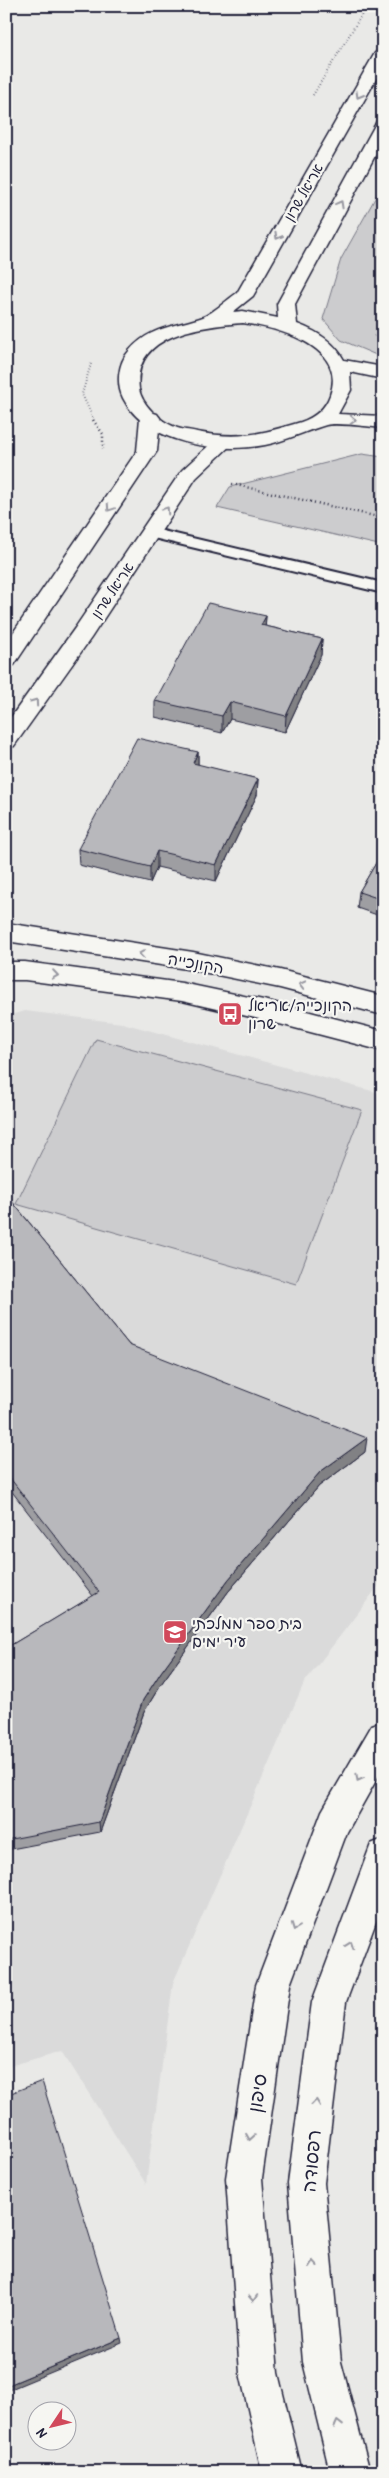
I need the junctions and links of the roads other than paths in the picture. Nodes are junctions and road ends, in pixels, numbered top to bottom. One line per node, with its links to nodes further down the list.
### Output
1 (383, 53): 3 (street, אריאל שרון, one-way to 3)
2 (383, 125): 4 (street, one-way to 2)
3 (210, 320): 4 (street); 7 (street)
4 (288, 327): 5 (street)
5 (338, 364): 6 (street); 8 (street)
6 (383, 373)
7 (150, 418): 10 (street); 13 (street, one-way to 13)
8 (324, 419): 9 (street, one-way to 9); 10 (street)
9 (383, 422)
10 (223, 443): 11 (street, אריאל שרון, one-way to 10)
11 (150, 533): 12 (lane); 14 (street, אריאל שרון, one-way to 11)
12 (383, 588)
13 (6, 660)
14 (6, 741)
15 (6, 932): 17 (street, הקונכייה, one-way to 15)
16 (6, 971): 18 (street, הקונכייה, one-way to 18)
17 (383, 1006)
18 (383, 1041)
19 (383, 1736): 21 (street, סיפון, one-way to 21)
20 (383, 1856): 22 (street, רפסודה, one-way to 20)
21 (282, 2472)
22 (350, 2472)

